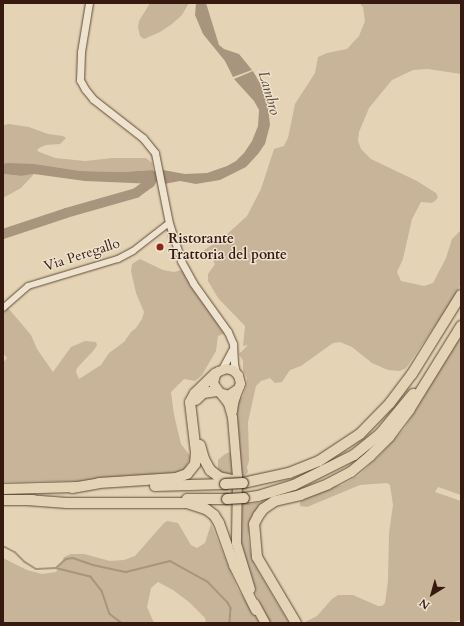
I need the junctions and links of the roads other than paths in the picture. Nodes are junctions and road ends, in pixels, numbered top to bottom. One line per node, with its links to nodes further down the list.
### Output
1 (89, 3): 2 (street)
2 (168, 223): 4 (street, Via Peregallo); 6 (street)
3 (461, 295): 12 (highway, bridge)
4 (4, 304)
5 (461, 325): 16 (highway, bridge); 18 (highway)
6 (233, 344): 7 (street); 8 (street)
7 (219, 372): 8 (main road); 10 (main road); 13 (highway)
8 (236, 372): 9 (main road)
9 (237, 389): 10 (main road); 11 (main road)
10 (219, 392): 11 (main road); 12 (highway)
11 (232, 417): 17 (main road)
12 (229, 482): 13 (highway)
13 (72, 488): 14 (highway)
14 (3, 489)
15 (3, 500): 16 (highway)
16 (27, 500): 17 (highway)
17 (256, 610): 19 (main road)
18 (294, 622)
19 (264, 623)

